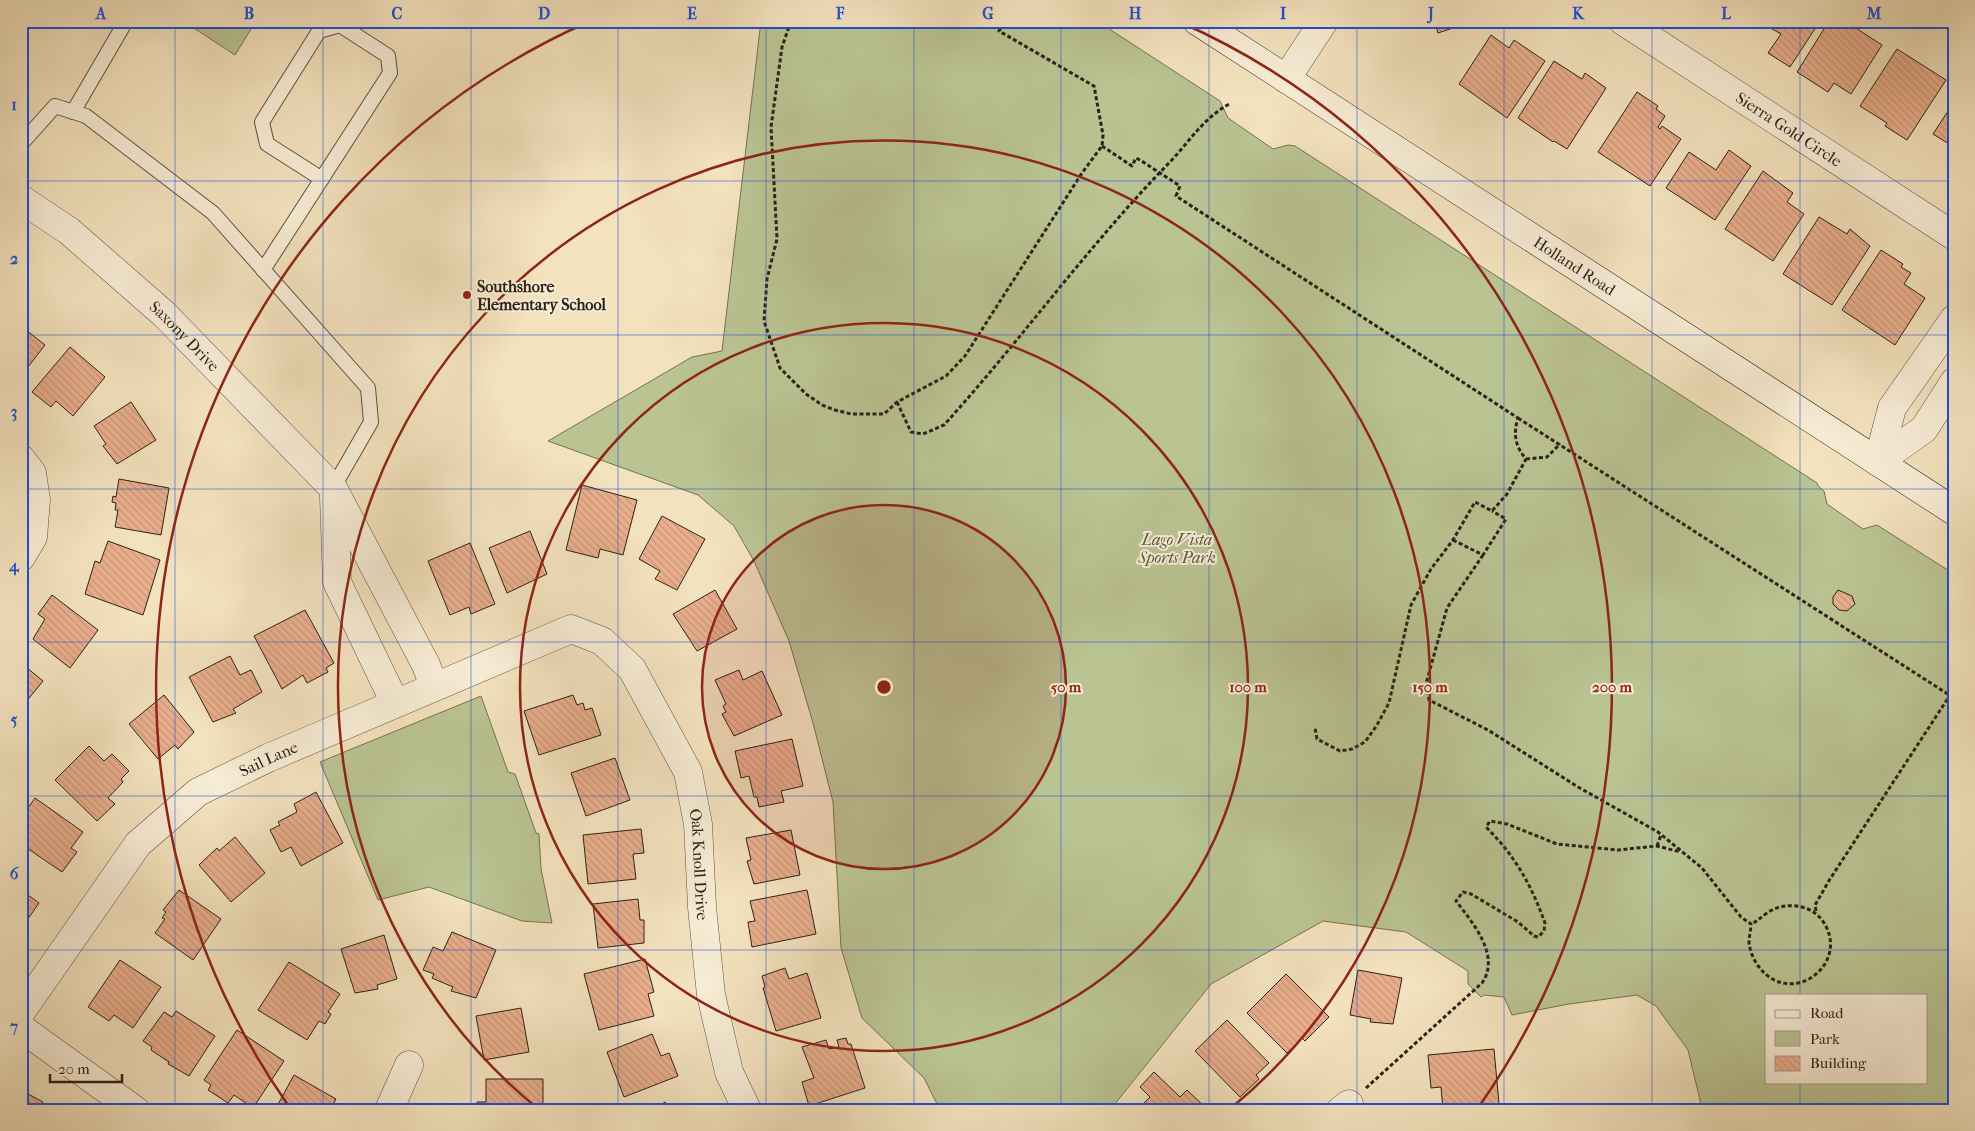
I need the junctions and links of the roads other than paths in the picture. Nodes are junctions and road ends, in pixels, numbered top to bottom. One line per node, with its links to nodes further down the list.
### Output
1 (126, 21): 6 (lane)
2 (1197, 21): 5 (street, Holland Road)
3 (1324, 21): 5 (street)
4 (1623, 21): 10 (street, Sierra Gold Circle)
5 (1286, 79): 15 (street, Holland Road)
6 (73, 112): 7 (lane); 11 (lane)
7 (21, 144)
8 (322, 179): 8 (lane); 11 (lane)
9 (21, 199): 16 (street, Saxony Drive)
10 (1954, 236)
11 (263, 270): 16 (lane)
12 (1954, 319): 15 (street)
13 (1954, 382): 15 (street)
14 (21, 459): 18 (street)
15 (1878, 462): 17 (street, Holland Road)
16 (333, 488): 19 (street, Saxony Drive); 20 (street)
17 (1954, 511)
18 (21, 557)
19 (391, 600): 20 (street); 22 (street, Saxony Drive)
20 (354, 618): 23 (street)
21 (602, 641): 22 (street, Sail Lane); 29 (street, Oak Knoll Drive)
22 (434, 686): 23 (street, Sail Lane)
23 (395, 703): 24 (street, Sail Lane)
24 (21, 1012)
25 (21, 1028): 27 (street)
26 (409, 1066): 28 (street)
27 (134, 1110)
28 (389, 1110)
29 (747, 1110)

